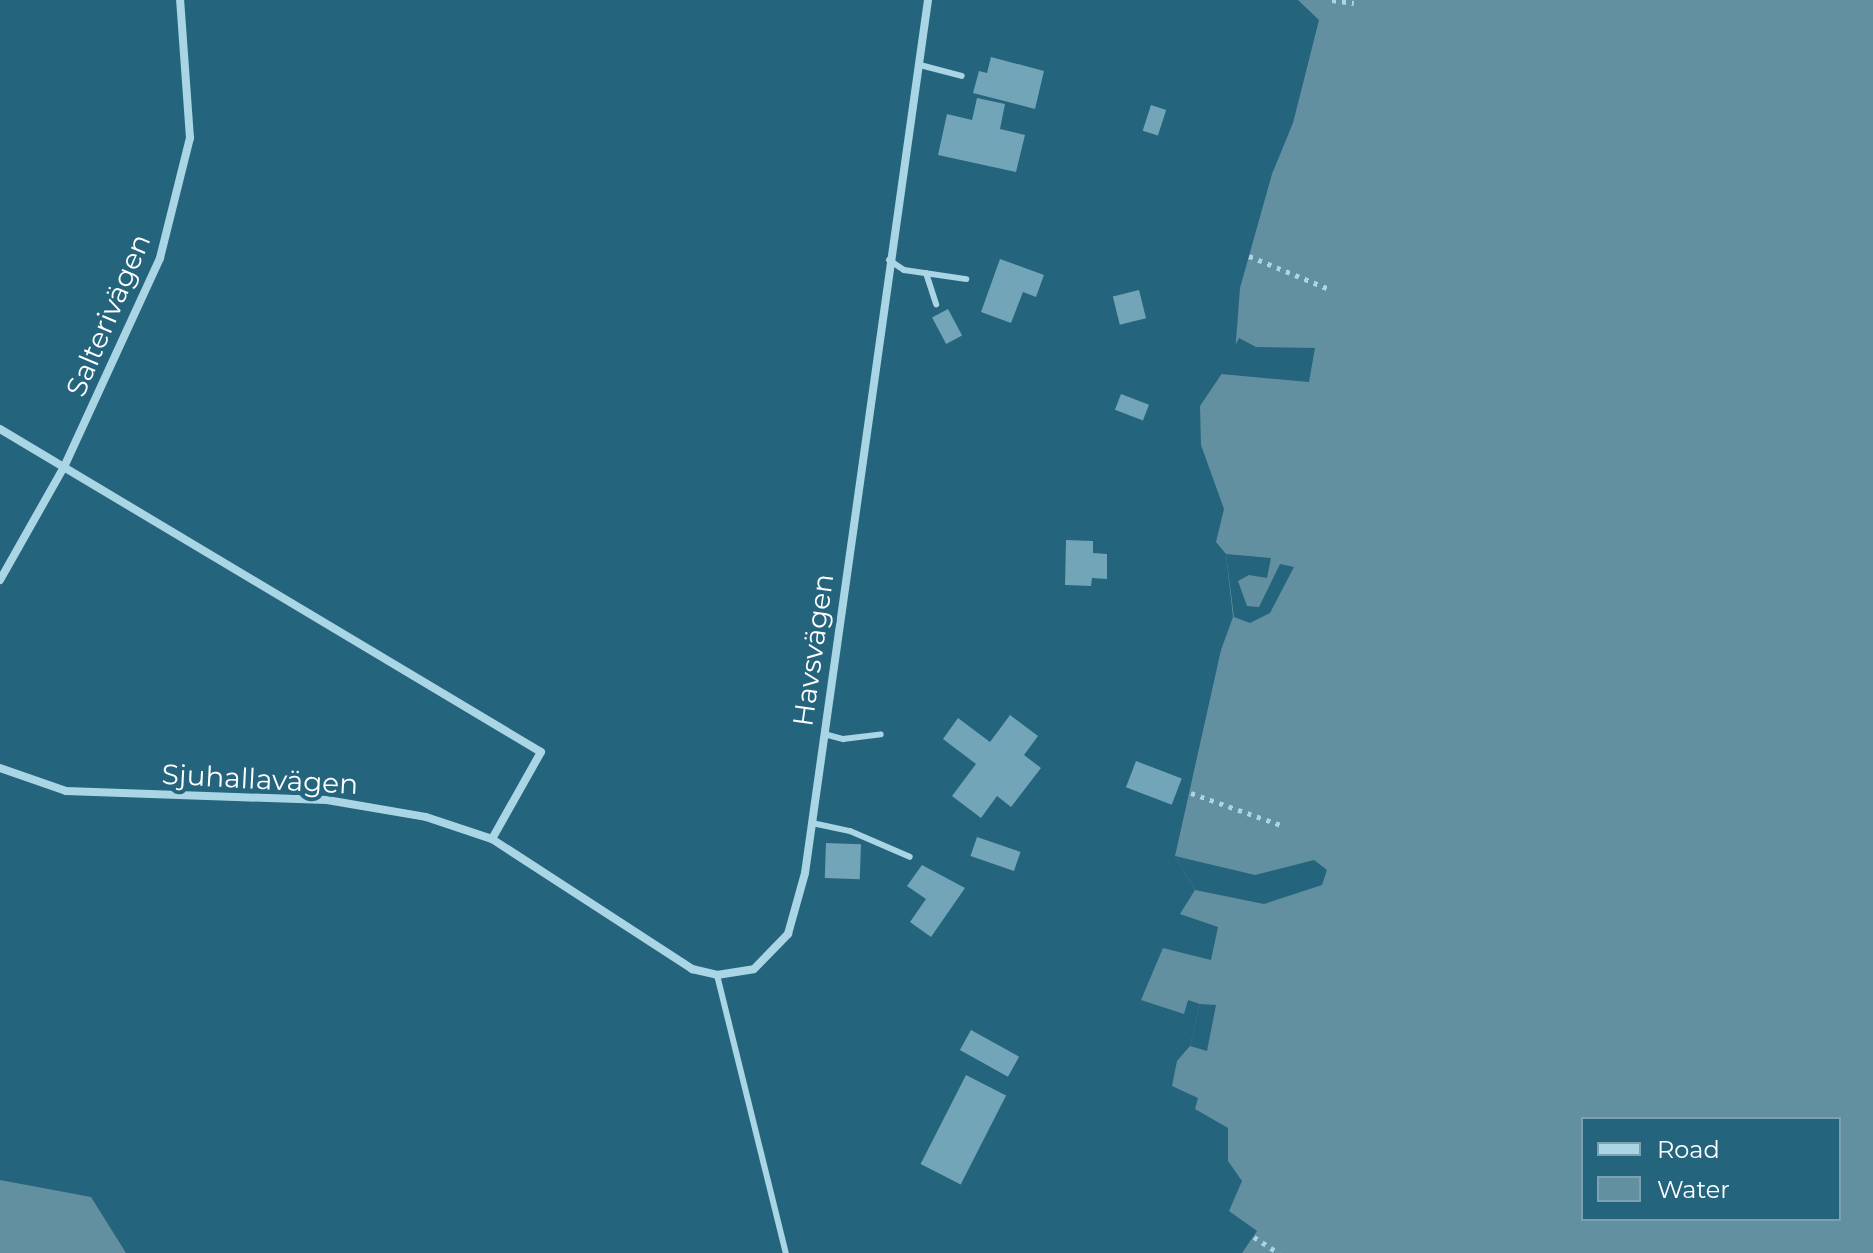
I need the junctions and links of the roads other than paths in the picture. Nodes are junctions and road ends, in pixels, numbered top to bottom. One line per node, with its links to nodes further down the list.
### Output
1 (180, 0): 10 (street, Salterivägen)
2 (928, 0): 3 (street, Havsvägen)
3 (920, 65): 4 (lane); 5 (street, Havsvägen)
4 (962, 76)
5 (888, 260): 6 (lane); 12 (street, Havsvägen)
6 (926, 273): 7 (lane); 8 (lane)
7 (966, 279)
8 (936, 304)
9 (0, 429): 10 (street)
10 (64, 467): 11 (street, Salterivägen); 16 (street)
11 (0, 580)
12 (824, 734): 13 (lane); 15 (street, Havsvägen)
13 (881, 734)
14 (0, 768): 16 (street, Sjuhallavägen)
15 (812, 823): 17 (lane); 18 (street, Havsvägen)
16 (492, 839): 18 (street, Sjuhallavägen)
17 (910, 857)
18 (717, 975): 19 (lane)
19 (786, 1253)

